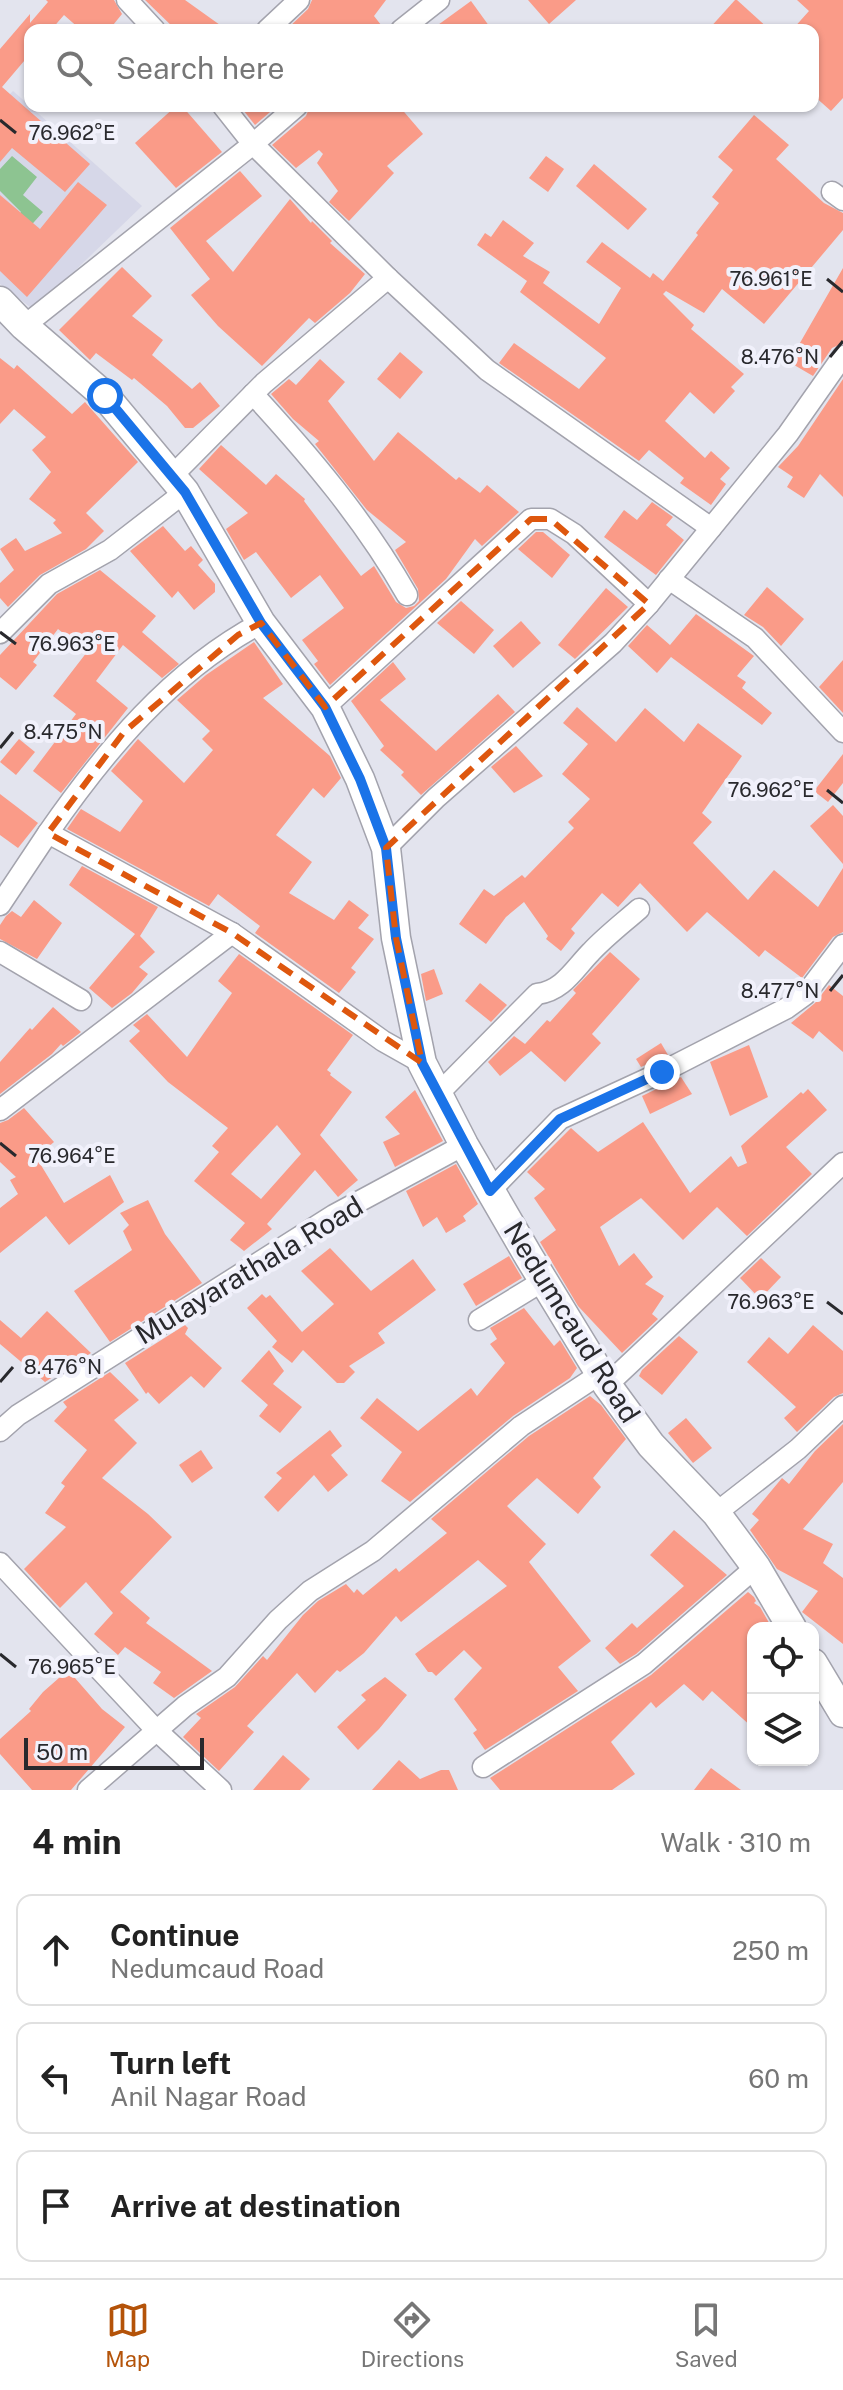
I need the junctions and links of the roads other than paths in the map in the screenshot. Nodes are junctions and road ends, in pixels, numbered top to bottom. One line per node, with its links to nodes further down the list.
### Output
1 (127, 0): 4 (street)
2 (299, 0): 5 (street)
3 (439, 0): 6 (street)
4 (149, 24)
5 (273, 24)
6 (409, 24)
7 (228, 112): 9 (street)
8 (290, 112): 9 (street)
9 (253, 144): 10 (street); 12 (street)
10 (388, 278): 14 (street); 16 (street)
11 (0, 301): 12 (main road, Nedumcaud Road)
12 (24, 326): 15 (main road, Nedumcaud Road)
13 (843, 356): 16 (street)
14 (253, 394): 15 (street); 18 (street)
15 (178, 484): 20 (main road, Nedumcaud Road); 21 (street)
16 (711, 528): 17 (street)
17 (669, 579): 19 (street); 23 (street)
18 (407, 595)
19 (649, 604): 22 (street); 25 (street)
20 (261, 623): 22 (main road, Nedumcaud Road); 24 (street)
21 (0, 633)
22 (325, 707): 25 (main road, Nedumcaud Road)
23 (843, 732)
24 (48, 833): 26 (street); 28 (street)
25 (386, 848): 32 (main road, Nedumcaud Road)
26 (0, 905)
27 (639, 909): 33 (street)
28 (232, 933): 32 (street); 34 (street)
29 (843, 945): 37 (street)
30 (0, 952): 31 (street)
31 (81, 1000)
32 (422, 1063): 33 (main road, Nedumcaud Road)
33 (438, 1094): 35 (main road, Nedumcaud Road)
34 (0, 1110)
35 (464, 1145): 37 (main road, Nedumcaud Road); 42 (street, Mulayarathala Road)
36 (843, 1163): 40 (street)
37 (490, 1191): 38 (main road, Nedumcaud Road)
38 (543, 1281): 39 (street); 40 (main road, Nedumcaud Road)
39 (479, 1320)
40 (604, 1379): 43 (main road, Nedumcaud Road); 49 (street)
41 (843, 1406): 43 (street)
42 (0, 1431)
43 (716, 1513): 45 (main road, Nedumcaud Road)
44 (0, 1563): 49 (street)
45 (756, 1567): 46 (main road, Nedumcaud Road); 50 (street)
46 (788, 1622)
47 (819, 1673): 48 (main road)
48 (843, 1713)
49 (156, 1730): 51 (street); 52 (street)
50 (483, 1767)
51 (88, 1790)
52 (221, 1790)

